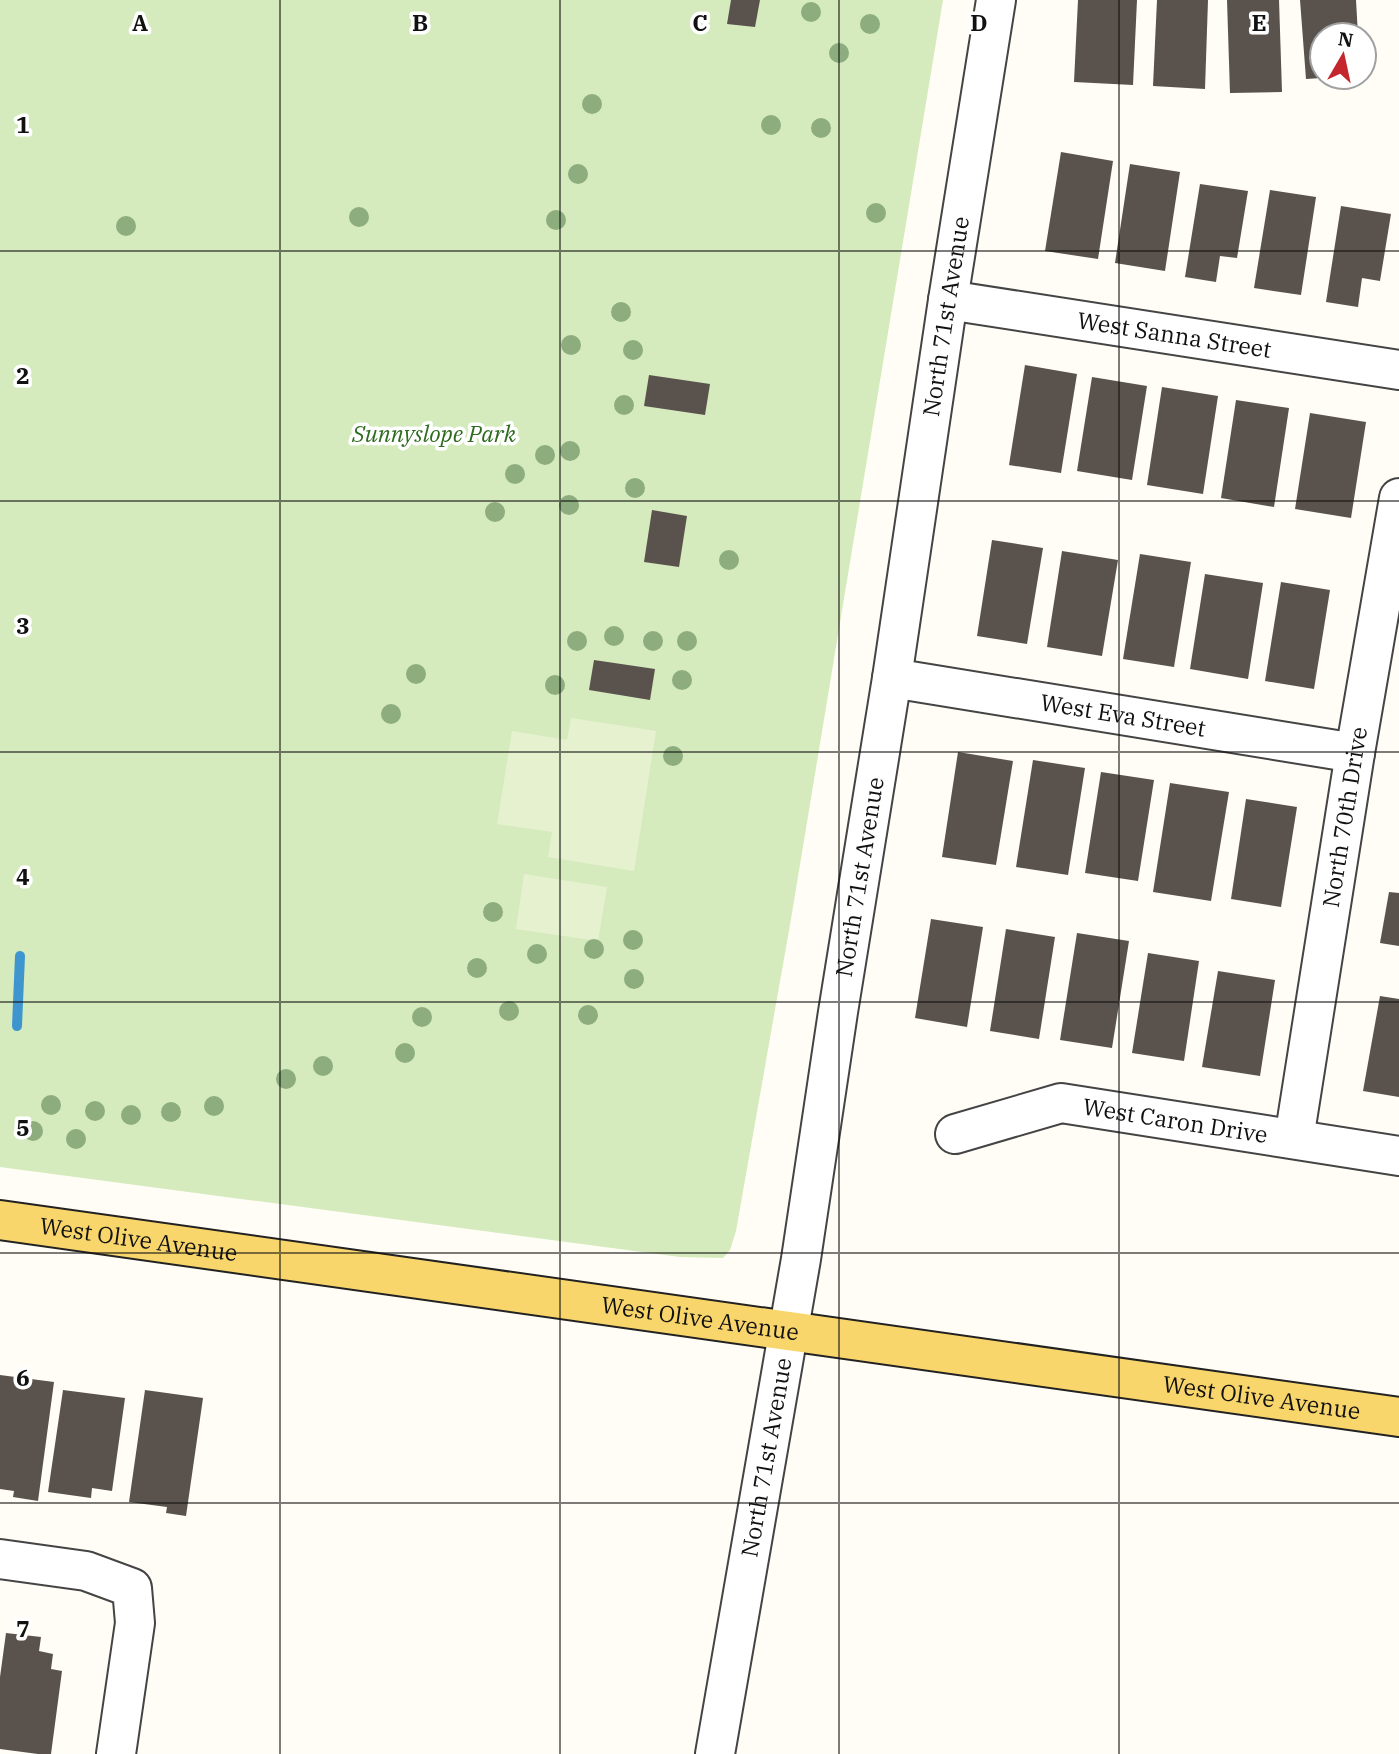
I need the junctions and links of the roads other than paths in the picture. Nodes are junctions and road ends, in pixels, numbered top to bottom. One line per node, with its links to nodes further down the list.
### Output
1 (996, 0): 2 (street, North 71st Avenue)
2 (948, 300): 3 (street, West Sanna Street); 5 (street, North 71st Avenue)
3 (1399, 370)
4 (1399, 498): 6 (street, North 70th Drive)
5 (892, 678): 6 (street, West Eva Street); 11 (street, North 71st Avenue)
6 (1355, 752): 8 (street, North 70th Drive)
7 (955, 1134): 8 (street, West Caron Drive)
8 (1294, 1139): 9 (street, West Caron Drive)
9 (1399, 1156)
10 (0, 1220): 11 (main road, West Olive Avenue)
11 (787, 1330): 12 (main road, West Olive Avenue); 15 (street, North 71st Avenue)
12 (1399, 1416)
13 (0, 1559): 14 (street)
14 (116, 1754)
15 (715, 1754)

